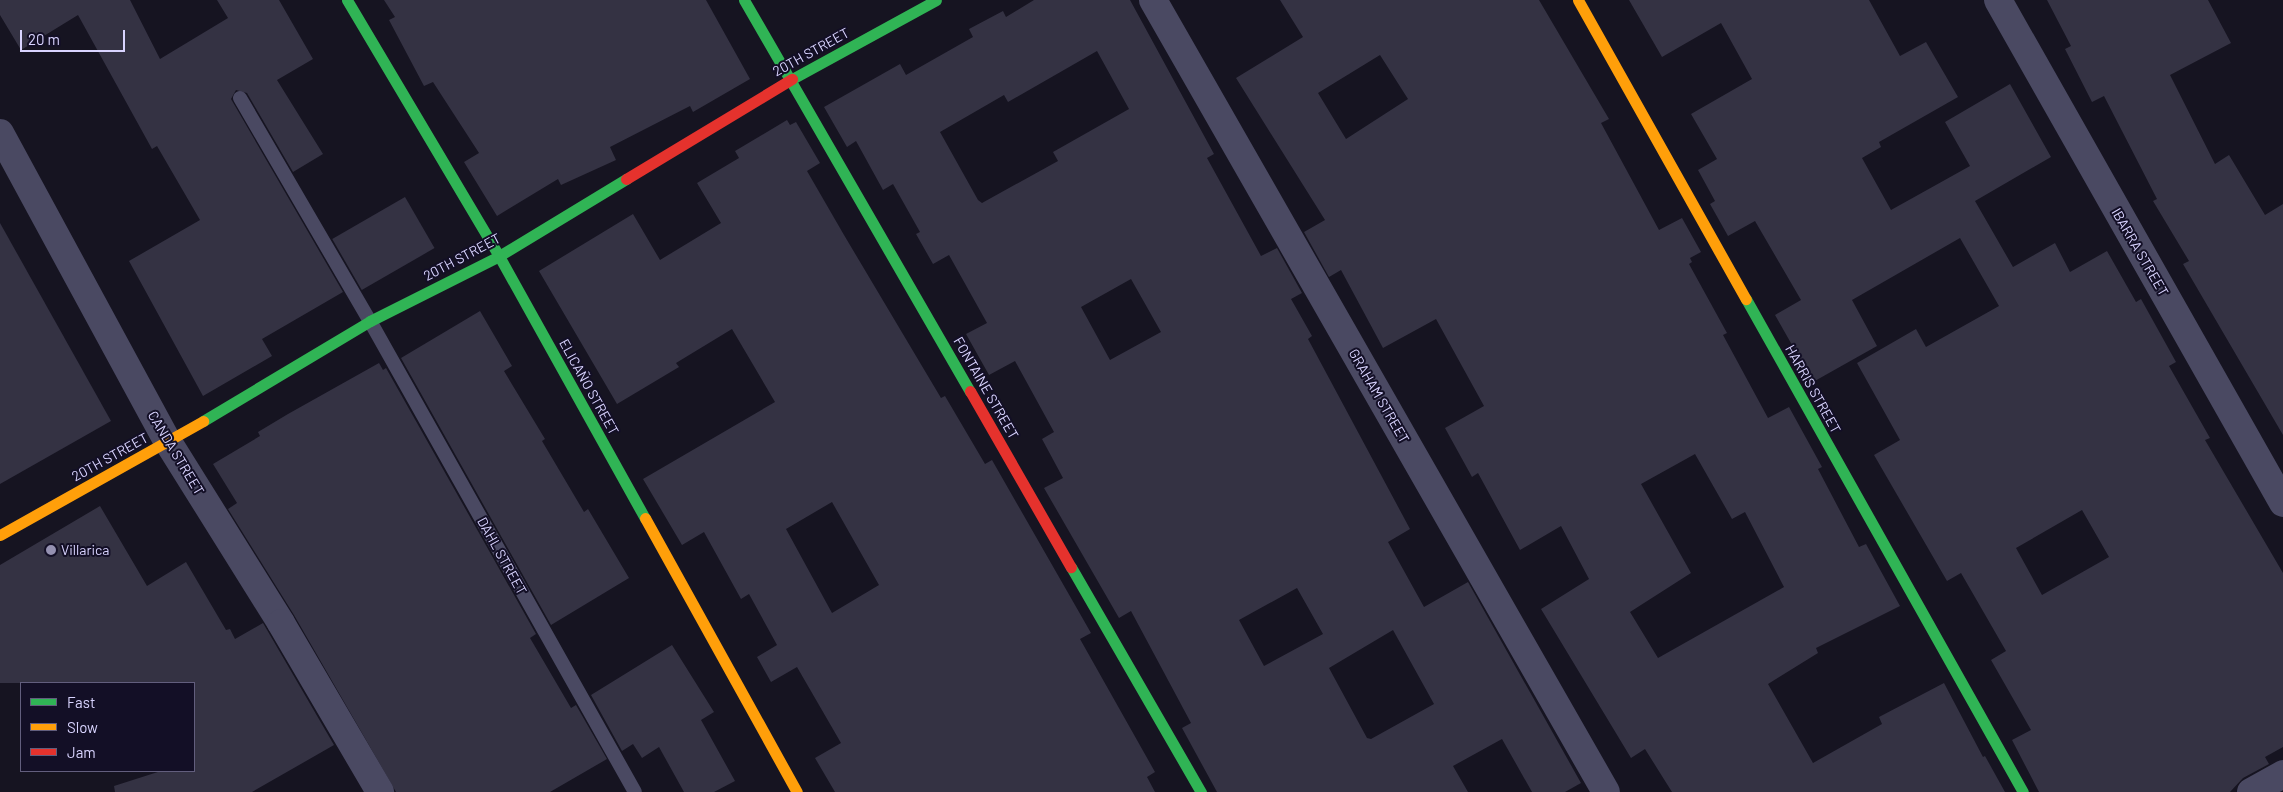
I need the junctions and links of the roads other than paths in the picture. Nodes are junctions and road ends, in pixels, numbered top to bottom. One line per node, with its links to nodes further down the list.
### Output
1 (347, 0): 10 (street, ELICAÑO STREET)
2 (744, 0): 7 (street, FONTAINE STREET)
3 (936, 0): 7 (street, 20TH STREET)
4 (1152, 0): 20 (street, GRAHAM STREET)
5 (1578, 0): 21 (street, HARRIS STREET)
6 (1998, 0): 13 (street, IBARRA STREET)
7 (790, 80): 10 (street, 20TH STREET); 19 (street, FONTAINE STREET)
8 (240, 98): 11 (lane, DAHL STREET)
9 (0, 133): 12 (street, CANDA STREET)
10 (499, 256): 11 (street, 20TH STREET); 18 (street, ELICAÑO STREET)
11 (370, 321): 12 (street, 20TH STREET); 17 (lane, DAHL STREET)
12 (168, 442): 14 (street, 20TH STREET); 16 (street, CANDA STREET)
13 (2283, 504)
14 (0, 535)
15 (2283, 774): 22 (street)
16 (380, 792)
17 (635, 792)
18 (797, 792)
19 (1201, 792)
20 (1606, 792)
21 (2023, 792)
22 (2251, 792)

